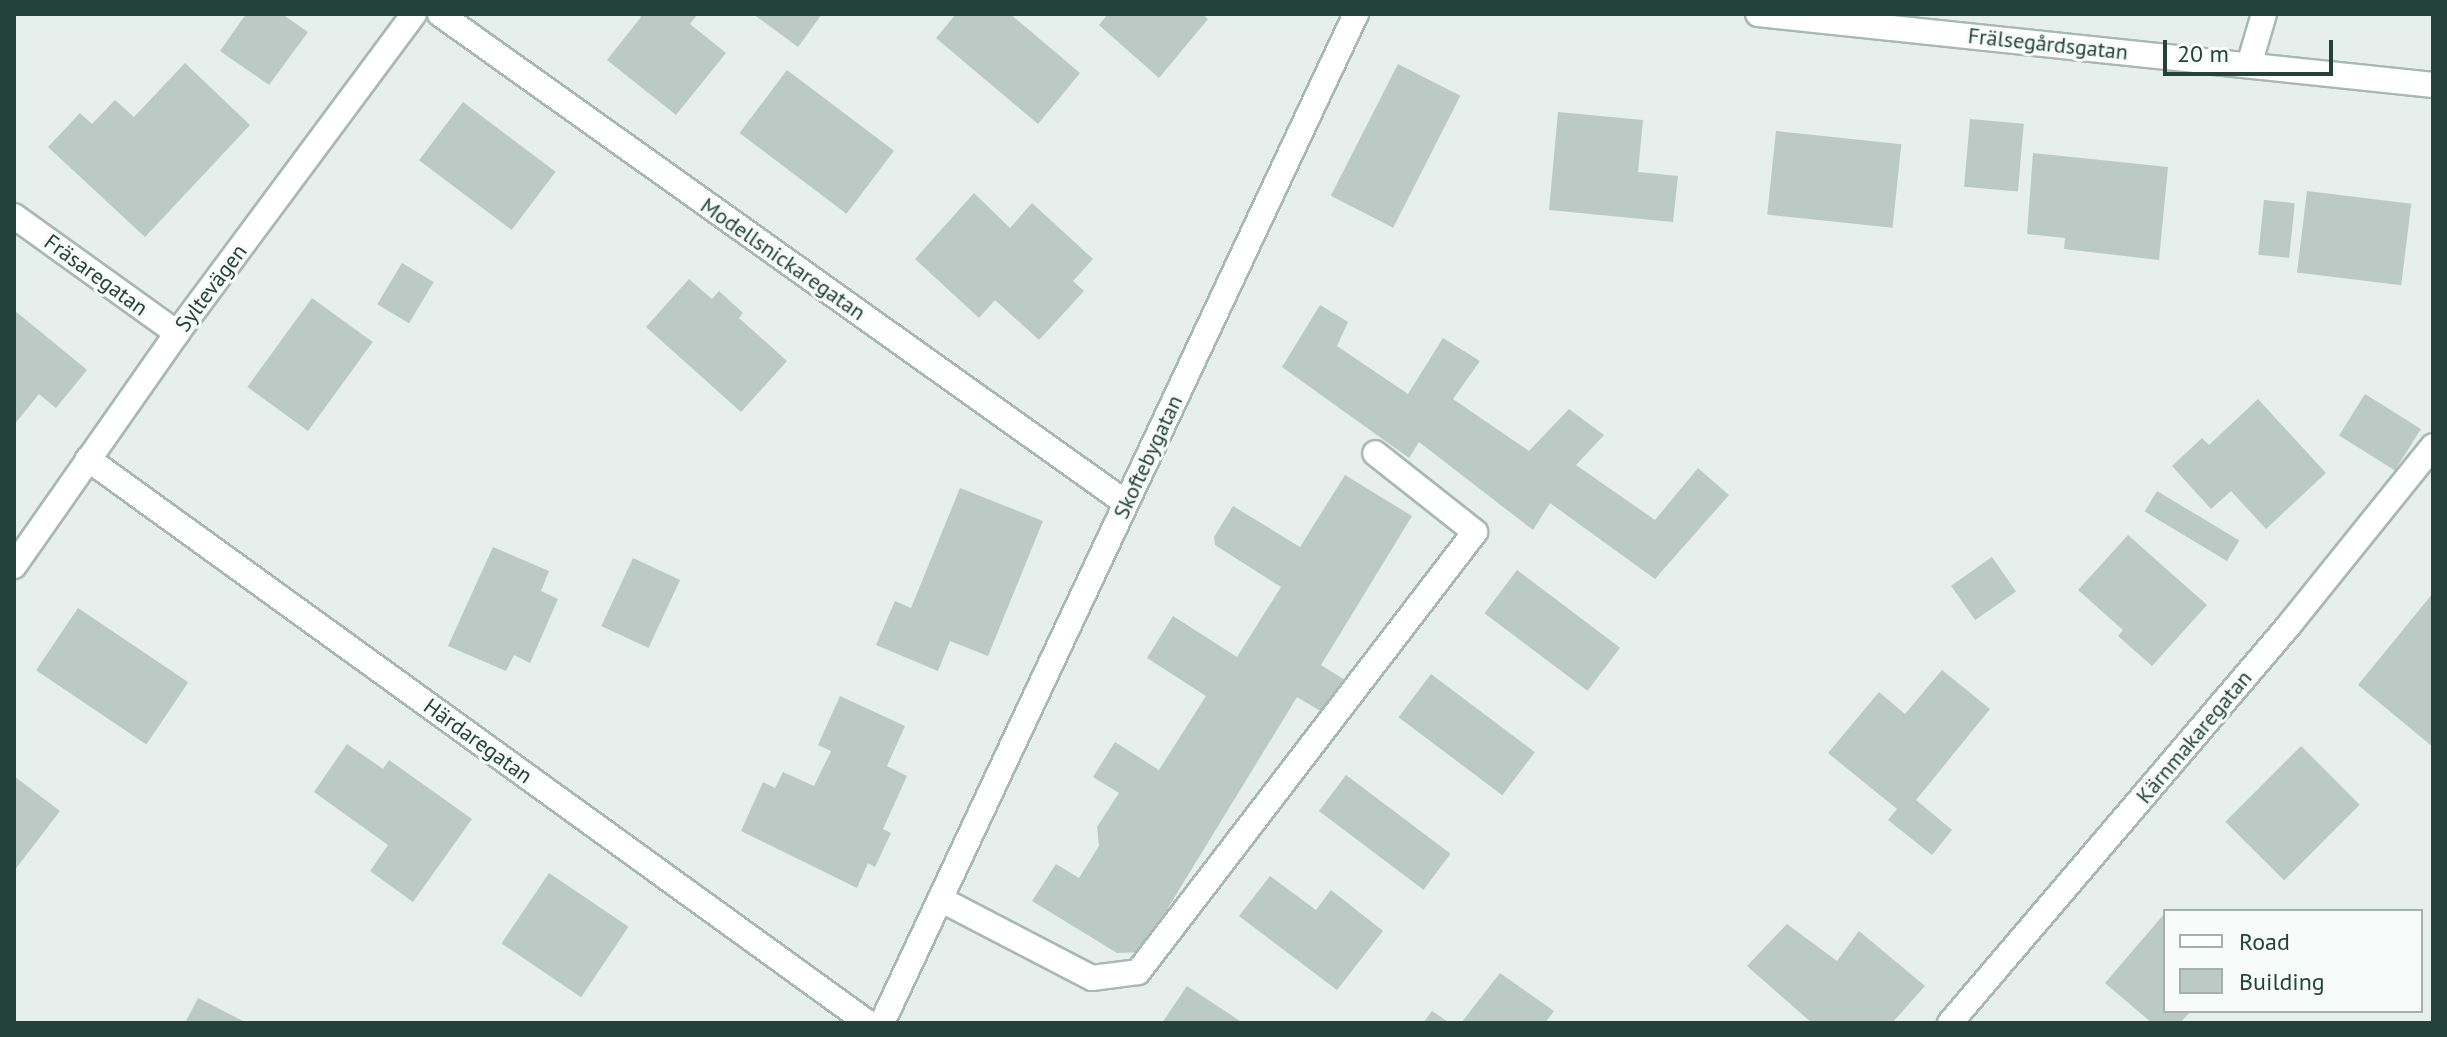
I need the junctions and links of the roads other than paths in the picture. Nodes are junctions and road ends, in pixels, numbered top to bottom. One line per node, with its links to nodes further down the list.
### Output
1 (414, 14): 9 (street, Syltevägen)
2 (440, 14): 13 (street, Modellsnickaregatan)
3 (1356, 14): 13 (street, Skoftebygatan)
4 (1758, 14): 6 (street, Frälsegårdsgatan)
5 (2264, 14): 6 (street)
6 (2249, 65): 7 (street, Frälsegårdsgatan)
7 (2433, 85)
8 (14, 216): 9 (street, Fräsaregatan)
9 (177, 333): 12 (street, Syltevägen)
10 (2433, 446): 18 (street, Kärnmakaregatan)
11 (1375, 453): 15 (street)
12 (88, 459): 14 (street, Syltevägen); 16 (street, Härdaregatan)
13 (1126, 503): 15 (street, Skoftebygatan)
14 (14, 566)
15 (940, 899): 17 (street, Skoftebygatan)
16 (868, 1023)
17 (882, 1023)
18 (1950, 1023)

